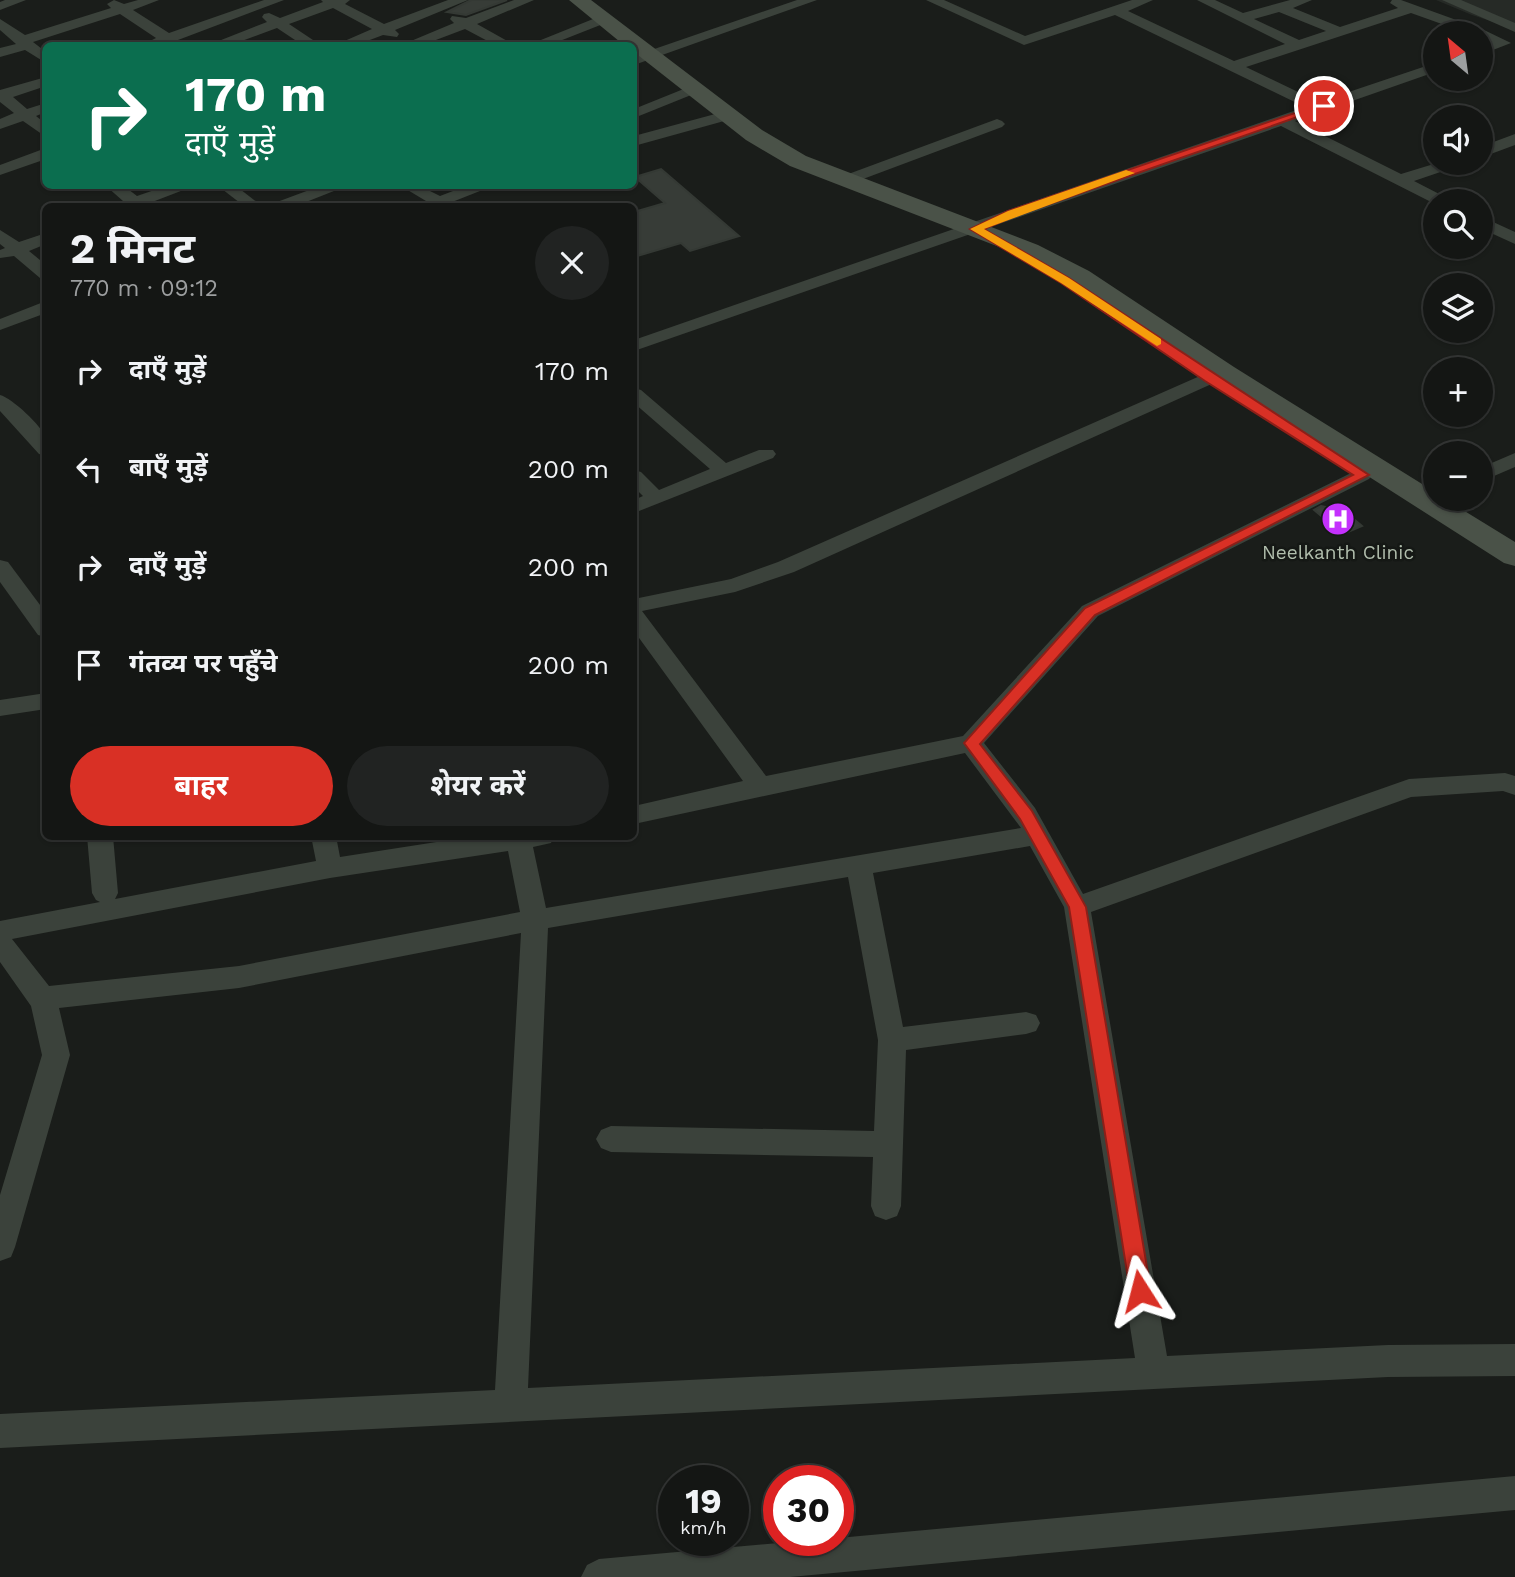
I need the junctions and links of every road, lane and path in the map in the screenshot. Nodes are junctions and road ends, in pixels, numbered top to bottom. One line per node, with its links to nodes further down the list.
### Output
1 (19, 0): 19 (street)
2 (109, 0): 23 (street)
3 (152, 0): 23 (street)
4 (241, 0): 21 (street)
5 (277, 0): 21 (street)
6 (461, 0): 18 (street)
7 (579, 0): 26 (street)
8 (810, 0): 17 (street)
9 (933, 0): 24 (street)
10 (1146, 0): 24 (street)
11 (1205, 0): 25 (street)
12 (1304, 0): 20 (street)
13 (1390, 0): 22 (street)
14 (1449, 0): 32 (street)
15 (335, 1): 29 (street); 31 (street)
16 (522, 1): 30 (street)
17 (786, 3): 49 (street)
18 (431, 4): 30 (street); 31 (street)
19 (0, 6)
20 (1280, 7): 25 (street); 33 (street)
21 (255, 8): 29 (street); 34 (street)
22 (1411, 8): 27 (street); 33 (street)
23 (123, 9): 34 (street); 43 (street)
24 (1116, 10): 50 (street)
25 (1242, 18): 45 (street)
26 (603, 19): 41 (street); 42 (street)
27 (1446, 21)
28 (0, 23): 43 (street)
29 (278, 23): 35 (street); 36 (street)
30 (466, 23): 39 (street); 40 (street)
31 (382, 29): 37 (street); 38 (street)
32 (1515, 29)
33 (1338, 32): 45 (street)
34 (173, 42)
35 (224, 42)
36 (308, 42)
37 (350, 42)
38 (405, 42)
39 (418, 42)
40 (502, 42)
41 (543, 42)
42 (627, 42)
43 (23, 43): 46 (street); 48 (street)
44 (1498, 44): 47 (street)
45 (1298, 45): 50 (street)
46 (0, 53)
47 (1515, 54)
48 (42, 56)
49 (642, 57): 53 (street)
50 (1234, 66): 55 (street)
51 (1423, 71): 55 (street)
52 (42, 82): 54 (street)
53 (696, 88): 57 (street); 59 (street)
54 (1, 95): 58 (street)
55 (1319, 108): 60 (street)
56 (42, 109): 58 (street)
57 (637, 110)
58 (25, 115): 61 (street); 63 (street)
59 (730, 115): 65 (street); 72 (street)
60 (1282, 120): 73 (street); 88 (street)
61 (0, 124)
62 (998, 124): 72 (street)
63 (42, 129)
64 (1515, 139): 66 (street)
65 (637, 141)
66 (1493, 148)
67 (42, 154): 70 (street)
68 (1493, 154): 69 (street)
69 (1507, 158)
70 (0, 170)
71 (1423, 172): 73 (street)
72 (849, 179): 88 (street)
73 (1400, 180): 80 (street)
74 (117, 189): 81 (street)
75 (173, 189): 82 (street)
76 (230, 189): 83 (street)
77 (325, 189): 84 (street)
78 (414, 189): 85 (street)
79 (472, 189): 86 (street)
80 (1423, 192)
81 (132, 203)
82 (139, 203)
83 (250, 203)
84 (290, 203)
85 (434, 203)
86 (437, 203)
87 (1493, 228): 91 (street)
88 (975, 229): 96 (street); 97 (street); 107 (street)
89 (0, 235): 92 (street)
90 (42, 239): 92 (street)
91 (1515, 239)
92 (8, 252): 93 (street)
93 (42, 272)
94 (42, 308): 95 (street)
95 (0, 325)
96 (637, 345)
97 (1209, 378): 105 (street); 114 (street)
98 (637, 397): 104 (street)
99 (0, 401): 100 (street)
100 (42, 445)
101 (765, 454): 104 (street)
102 (1515, 459): 103 (street)
103 (1493, 470)
104 (724, 471): 108 (street)
105 (1362, 475): 113 (street); 119 (street)
106 (637, 479): 108 (street)
107 (1423, 494)
108 (656, 498): 109 (street)
109 (637, 506)
110 (1449, 511): 111 (street)
111 (1515, 555)
112 (0, 567): 116 (street)
113 (1515, 572)
114 (637, 605)
115 (637, 620): 120 (street)
116 (42, 625)
117 (42, 702): 118 (street)
118 (0, 708)
119 (971, 743): 120 (street); 123 (street)
120 (760, 786): 122 (street)
121 (1515, 786): 131 (street)
122 (637, 814)
123 (1038, 835): 128 (street); 131 (street)
124 (100, 840): 130 (street)
125 (324, 840): 129 (street)
126 (520, 840): 129 (street)
127 (534, 840): 132 (street)
128 (859, 865): 132 (street); 137 (street)
129 (330, 868): 133 (street)
130 (105, 893)
131 (1077, 907): 143 (street)
132 (535, 920): 135 (street); 144 (street)
133 (0, 931)
134 (0, 943): 135 (street)
135 (44, 998): 141 (street)
136 (1026, 1023): 137 (street)
137 (892, 1040): 139 (street)
138 (611, 1139): 139 (street)
139 (888, 1144): 140 (street)
140 (886, 1206)
141 (0, 1247)
142 (1515, 1360): 143 (street)
143 (1154, 1373): 144 (street)
144 (511, 1405): 145 (street)
145 (0, 1431)
146 (1515, 1493): 147 (street)
147 (599, 1577)

